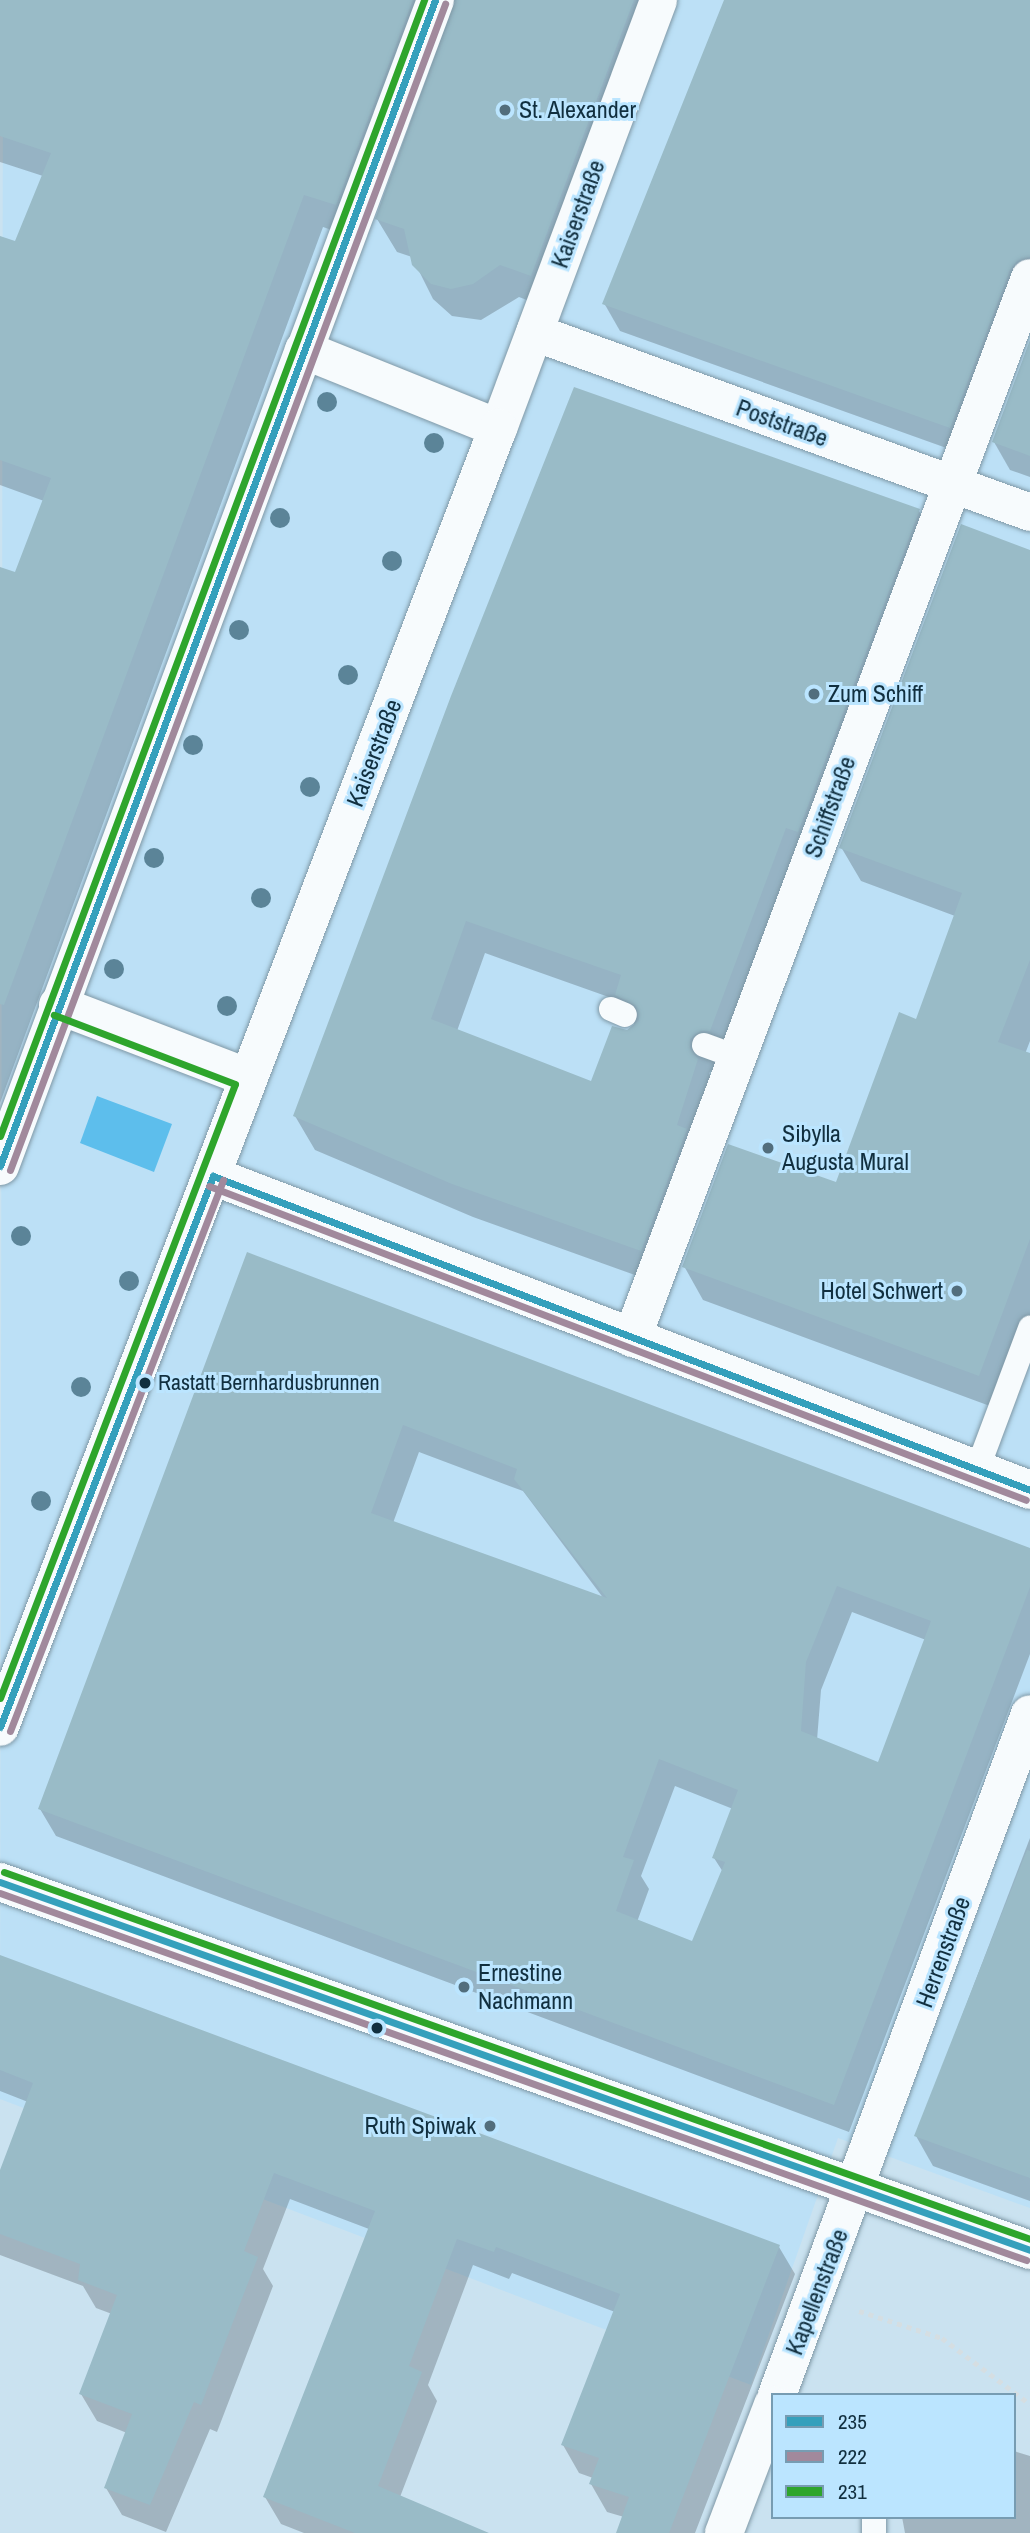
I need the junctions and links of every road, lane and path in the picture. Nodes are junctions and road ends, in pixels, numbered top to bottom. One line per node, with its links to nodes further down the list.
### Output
1 (435, 0): 5 (street)
2 (658, 0): 4 (street, Kaiserstraße)
3 (1030, 278): 7 (street, Schiffstraße)
4 (534, 332): 6 (street, Kaiserstraße); 7 (street, Poststraße)
5 (304, 350): 6 (street); 9 (street)
6 (498, 428): 10 (street, Kaiserstraße)
7 (949, 485): 8 (street, Poststraße); 14 (street, Schiffstraße)
8 (1030, 512)
9 (58, 1005): 10 (street); 11 (street)
10 (249, 1078): 12 (street, Kaiserstraße)
11 (0, 1166)
12 (213, 1177): 14 (street); 18 (street, Kaiserstraße)
13 (1030, 1328): 15 (lane)
14 (632, 1338): 15 (street)
15 (977, 1470): 16 (street)
16 (1030, 1490)
17 (1030, 1714): 20 (street, Herrenstraße)
18 (0, 1727)
19 (0, 1882): 20 (street)
20 (856, 2190): 21 (street); 22 (street, Kapellenstraße)
21 (1030, 2250)
22 (815, 2297): 23 (path); 24 (street, Kapellenstraße)
23 (1007, 2392)
24 (779, 2393)
25 (771, 2416): 26 (street, Kapellenstraße)
26 (724, 2533)

